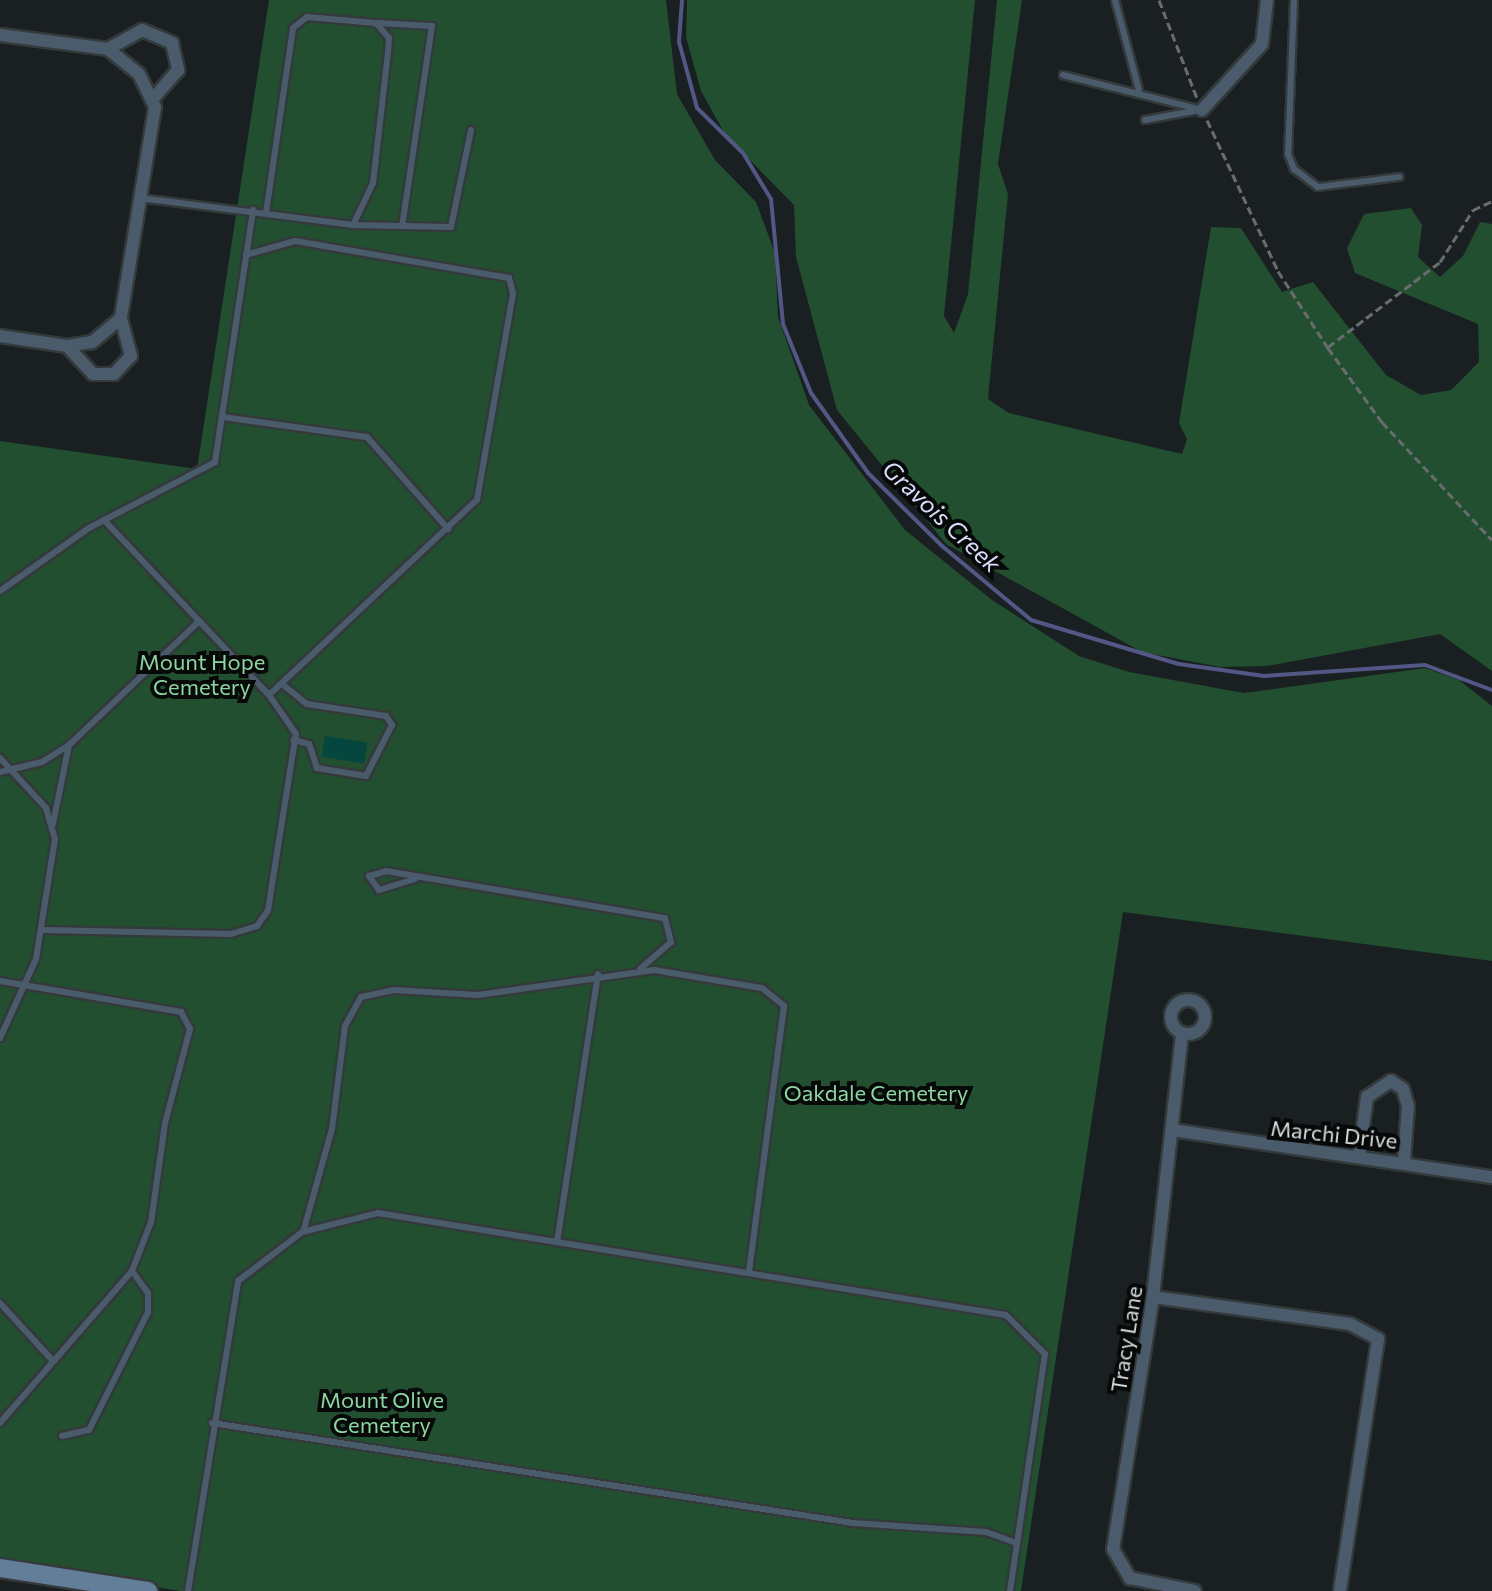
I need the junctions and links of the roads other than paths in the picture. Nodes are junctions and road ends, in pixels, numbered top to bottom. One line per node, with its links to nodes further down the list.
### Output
1 (1115, 0): 8 (lane)
2 (1267, 0): 10 (street)
3 (1294, 0): 13 (lane)
4 (376, 23): 16 (lane); 17 (lane); 18 (lane)
5 (0, 35): 6 (street)
6 (108, 49): 9 (street); 9 (street)
7 (1063, 75): 8 (lane)
8 (1139, 90): 10 (lane)
9 (153, 99): 14 (street)
10 (1203, 110): 11 (lane)
11 (1145, 120)
12 (471, 130): 18 (lane)
13 (1399, 177)
14 (140, 198): 15 (lane); 20 (street)
15 (253, 210): 16 (lane); 19 (lane)
16 (266, 213): 17 (lane)
17 (353, 225): 18 (lane)
18 (402, 226)
19 (246, 255): 23 (lane); 25 (lane)
20 (121, 318): 22 (street); 22 (street)
21 (0, 336): 22 (street)
22 (67, 346)
23 (222, 417): 24 (lane); 25 (lane)
24 (104, 520): 26 (lane); 27 (lane)
25 (448, 529): 28 (lane)
26 (2, 592)
27 (199, 621): 29 (lane); 31 (lane)
28 (282, 684): 29 (lane); 30 (lane)
29 (269, 695): 30 (lane)
30 (294, 740): 37 (lane)
31 (69, 745): 33 (lane); 35 (lane)
32 (0, 758): 33 (lane)
33 (12, 770): 34 (lane); 35 (lane)
34 (0, 772)
35 (53, 824): 37 (lane)
36 (415, 879): 36 (lane); 38 (lane)
37 (44, 930): 41 (lane)
38 (640, 969): 39 (lane); 51 (lane)
39 (598, 974): 48 (lane); 49 (lane)
40 (0, 981): 41 (lane)
41 (25, 986): 43 (lane); 50 (lane)
42 (1182, 1034): 44 (street, Tracy Lane)
43 (0, 1038)
44 (1172, 1130): 45 (street, Marchi Drive); 52 (street, Tracy Lane)
45 (1359, 1157): 46 (street, Marchi Drive); 46 (street)
46 (1404, 1160): 47 (street, Marchi Drive)
47 (1492, 1177)
48 (302, 1232): 49 (lane); 56 (lane)
49 (557, 1242): 51 (lane)
50 (132, 1271): 54 (lane); 57 (lane)
51 (749, 1273): 58 (lane)
52 (1153, 1297): 63 (street, Tracy Lane); 64 (street)
53 (0, 1303): 54 (lane)
54 (52, 1360): 55 (lane)
55 (0, 1423)
56 (212, 1423): 58 (lane); 61 (lane)
57 (62, 1436)
58 (1017, 1543): 62 (lane)
59 (0, 1568): 60 (street)
60 (148, 1591)
61 (188, 1591)
62 (1010, 1591)
63 (1195, 1591)
64 (1340, 1591)

